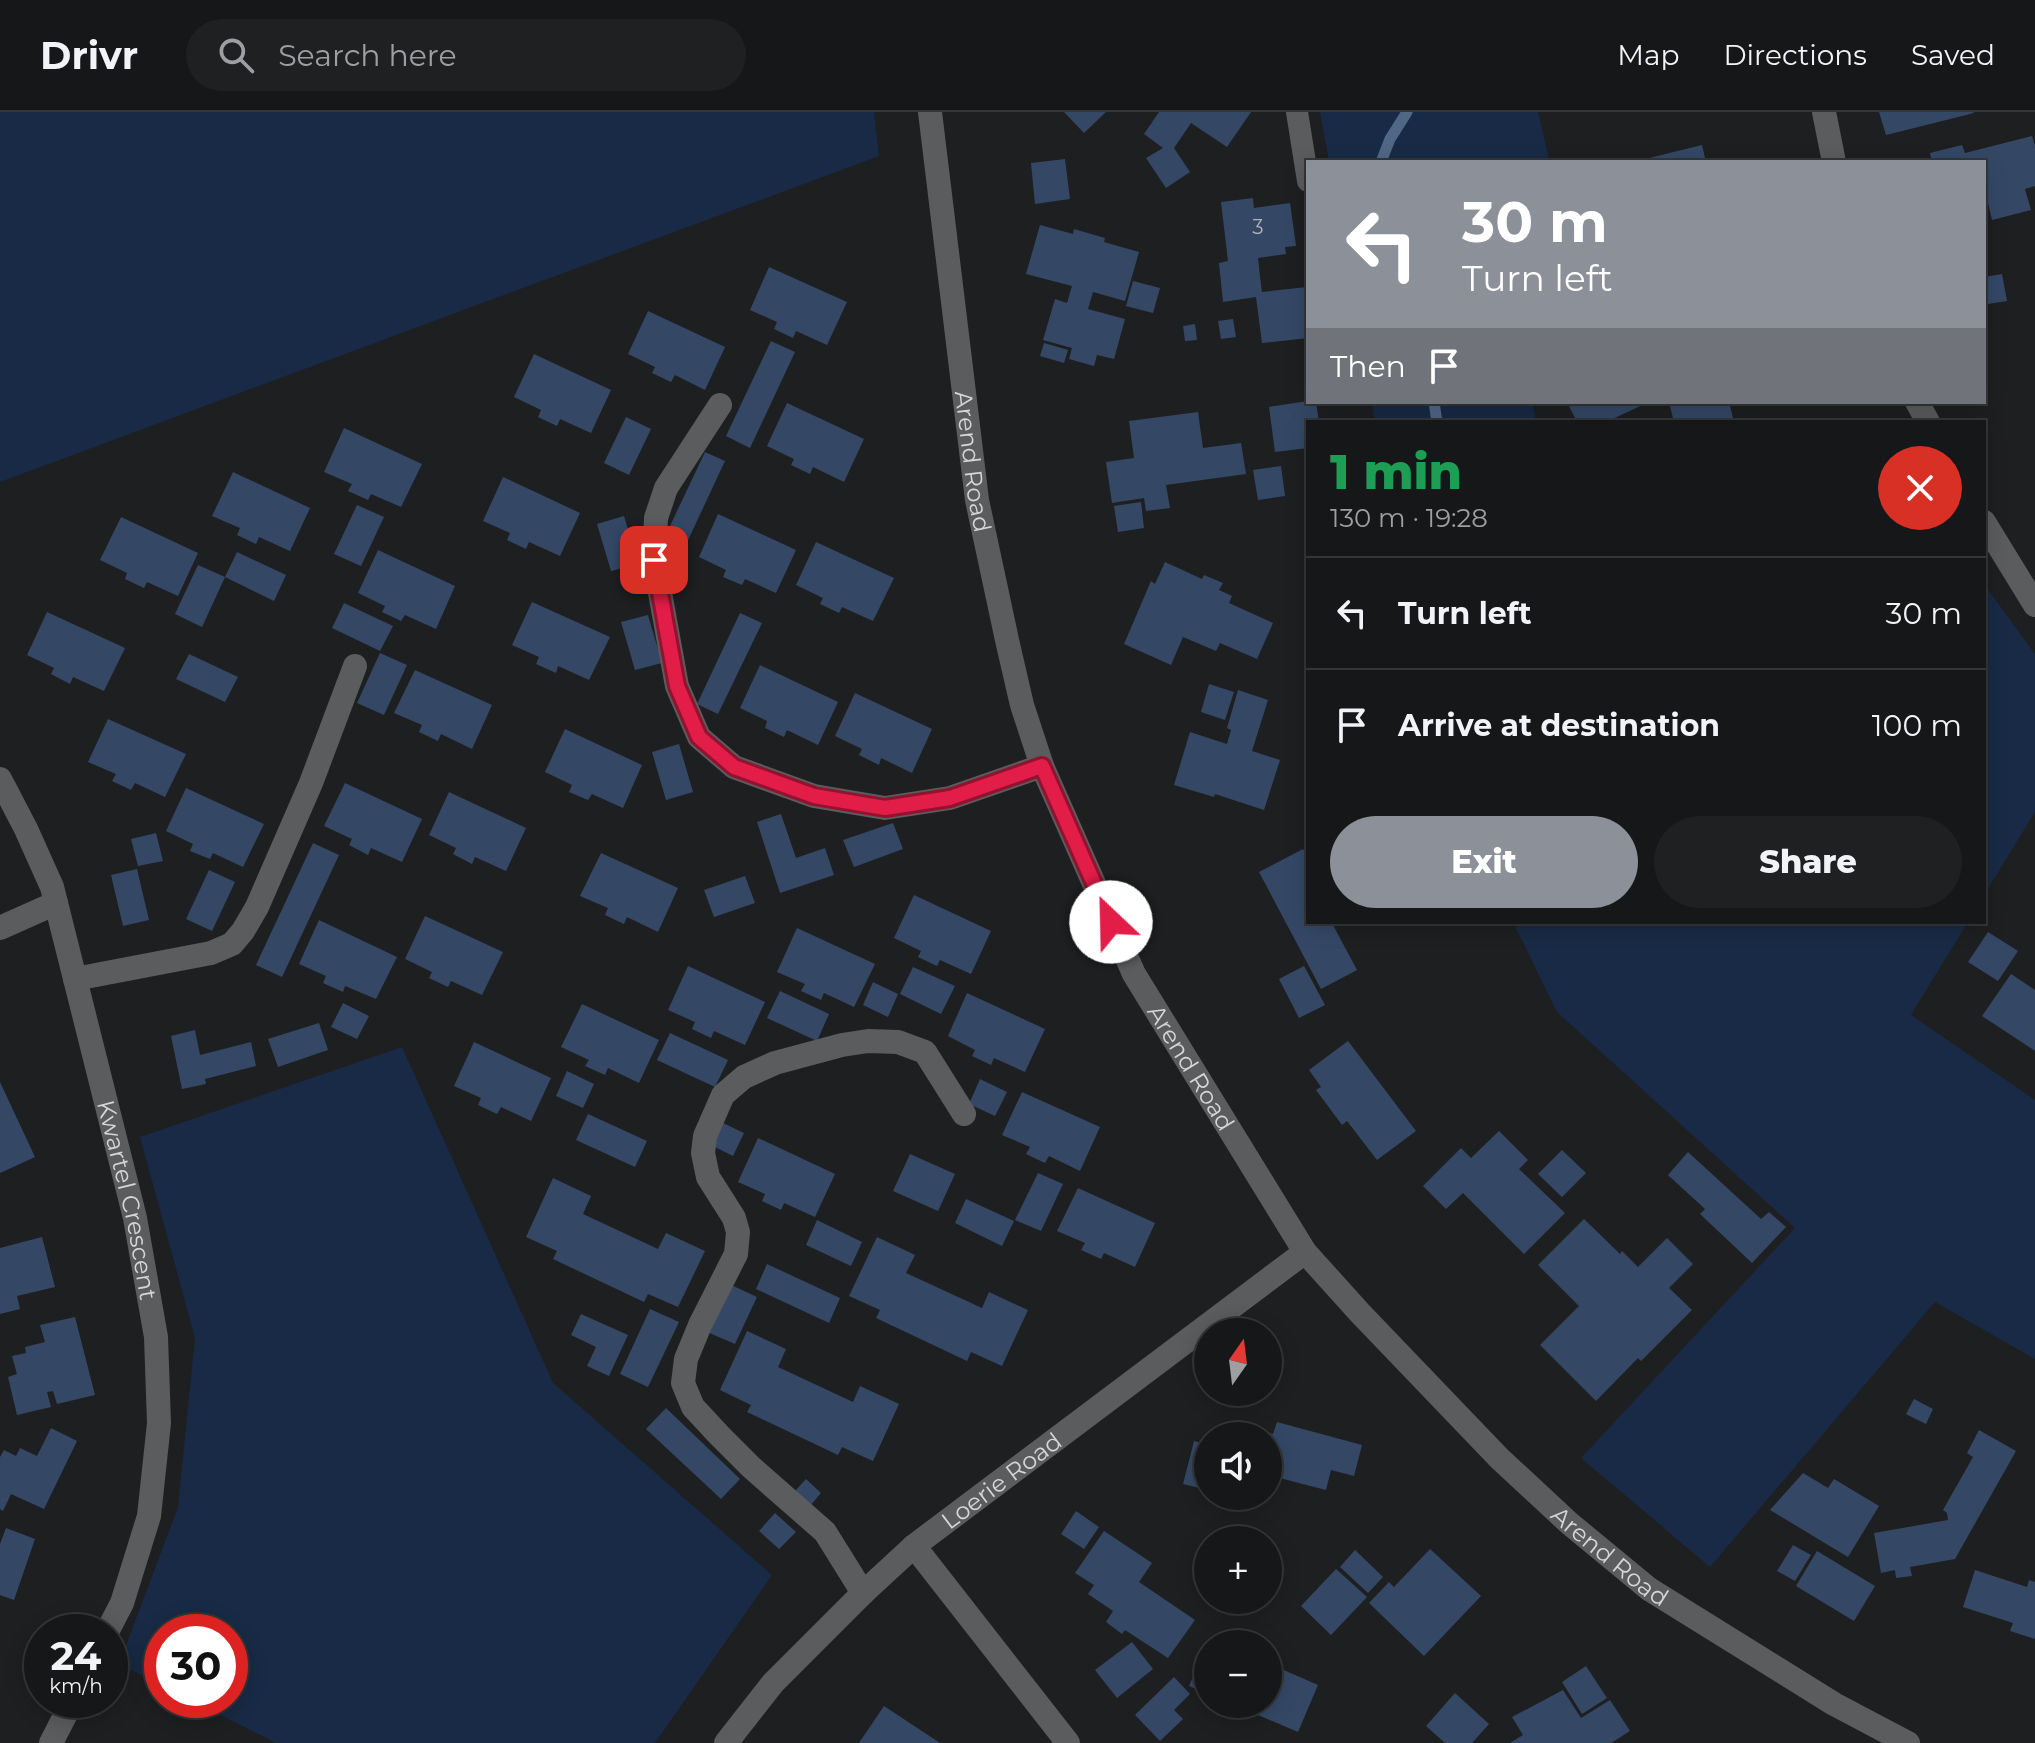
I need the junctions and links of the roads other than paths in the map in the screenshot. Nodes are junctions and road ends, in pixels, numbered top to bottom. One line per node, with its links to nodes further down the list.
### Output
1 (930, 112): 10 (street, Arend Road)
2 (1297, 112): 5 (lane)
3 (1824, 112): 4 (street)
4 (1834, 160)
5 (1306, 168)
6 (720, 405): 10 (street)
7 (1986, 525): 8 (street)
8 (2035, 605)
9 (355, 666): 14 (street)
10 (1042, 766): 16 (street, Arend Road)
11 (0, 779): 12 (street, Kwartel Crescent)
12 (56, 903): 13 (street); 14 (street, Kwartel Crescent)
13 (0, 928)
14 (75, 979): 19 (street, Kwartel Crescent)
15 (964, 1114): 18 (street)
16 (1305, 1252): 17 (street, Loerie Road); 24 (street, Arend Road)
17 (914, 1546): 18 (street, Loerie Road); 23 (street)
18 (863, 1593): 22 (street, Loerie Road)
19 (116, 1614)
20 (64, 1718): 21 (street)
21 (51, 1743)
22 (726, 1743)
23 (1068, 1743)
24 (1908, 1743)

